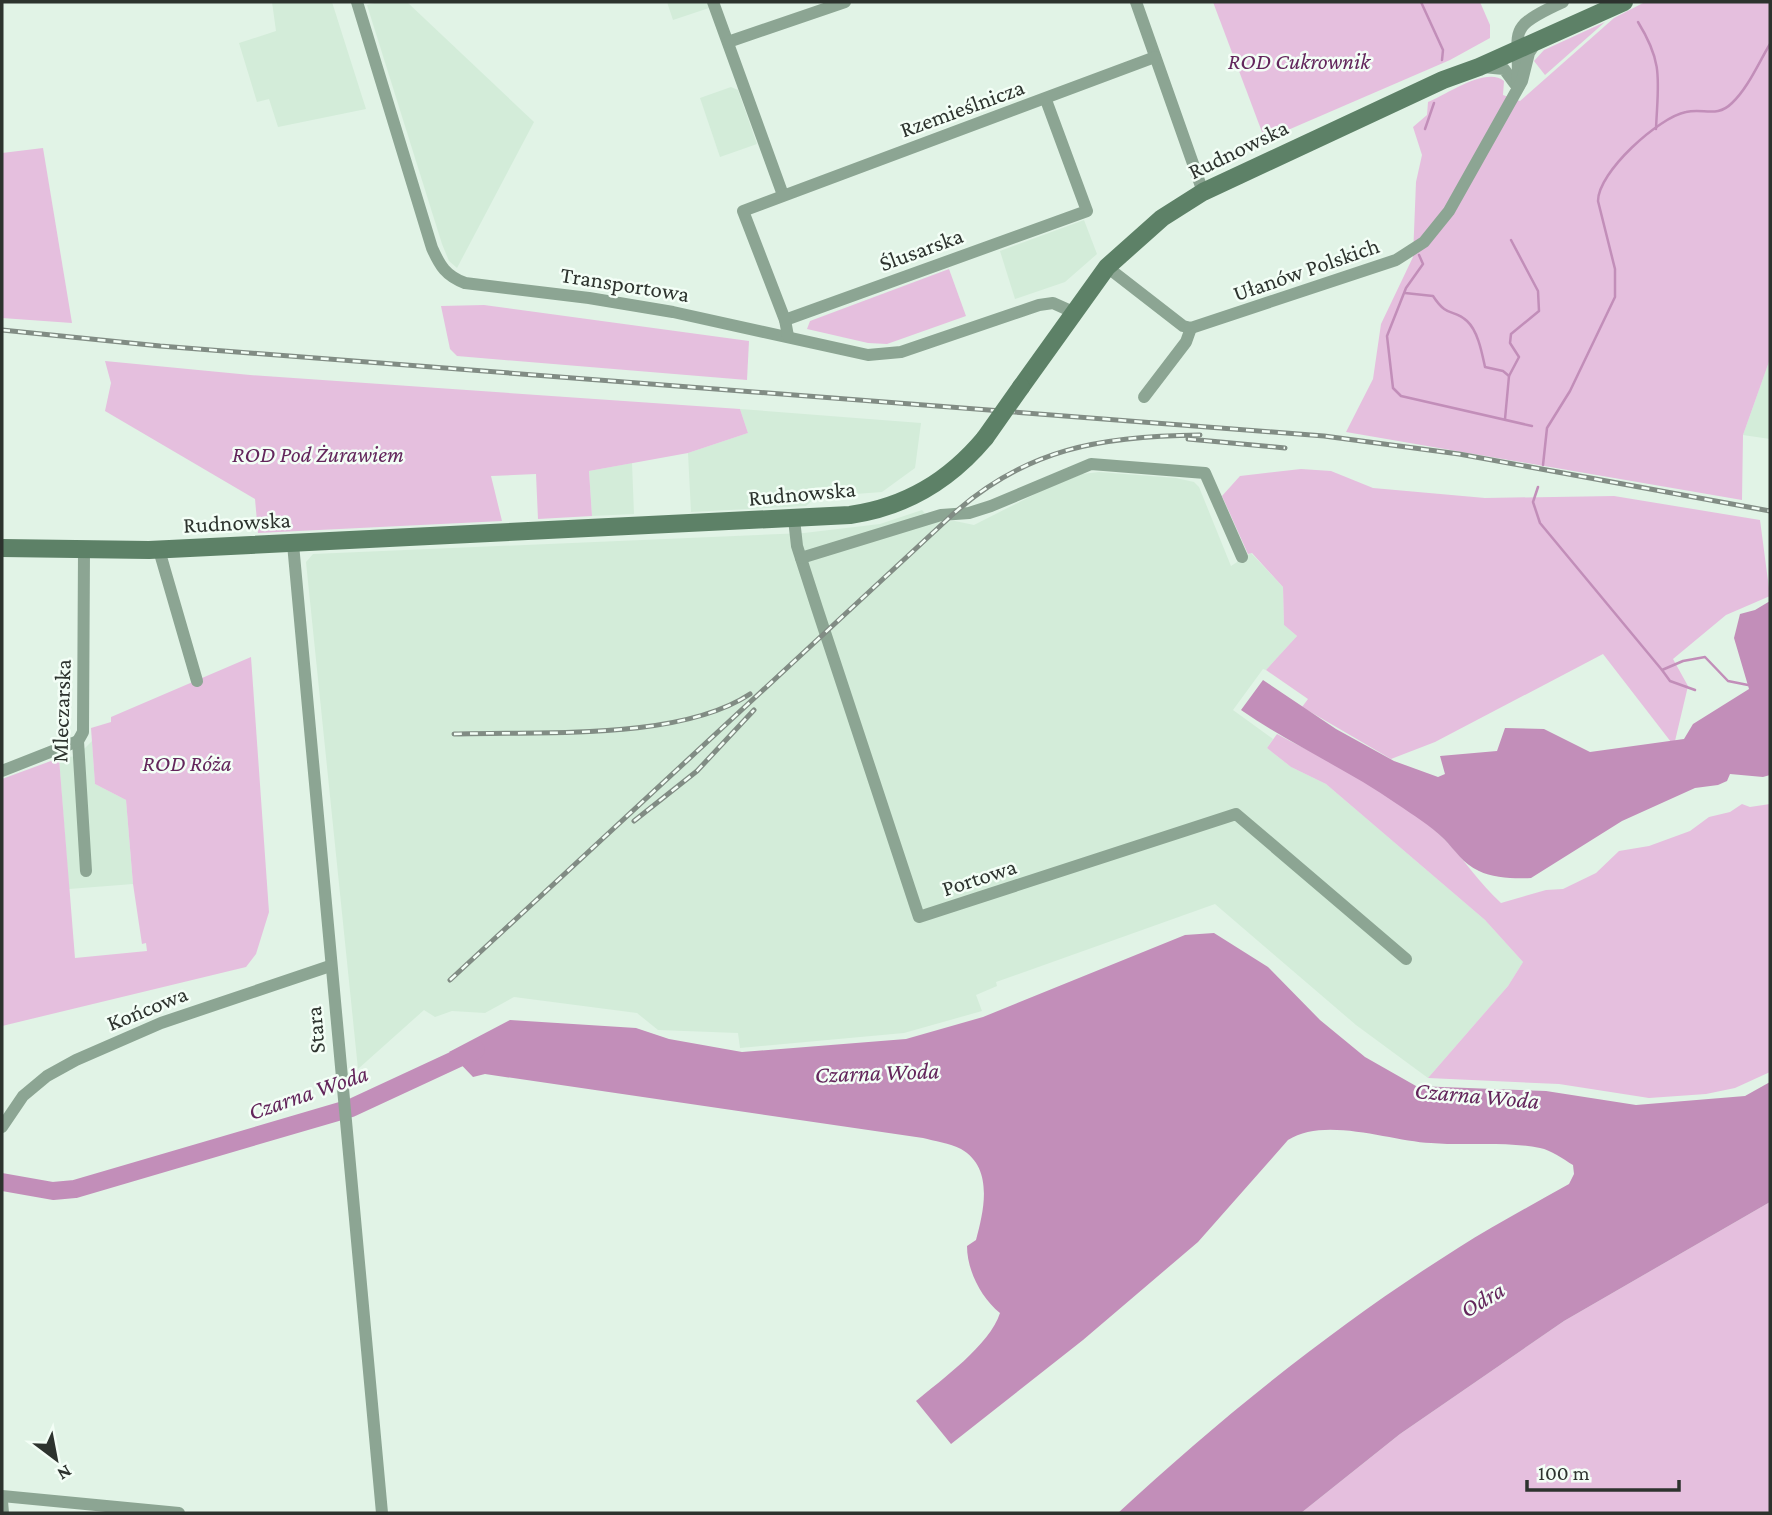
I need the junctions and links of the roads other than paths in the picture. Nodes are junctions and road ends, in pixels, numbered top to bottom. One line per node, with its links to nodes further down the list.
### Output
1 (358, 2): 22 (street, Transportowa)
2 (713, 2): 9 (street)
3 (845, 2): 9 (street)
4 (1136, 2): 11 (street)
5 (1563, 2): 10 (street)
6 (1596, 2): 10 (main road, Rudnowska)
7 (1624, 2): 8 (main road, Rudnowska)
8 (1537, 41): 10 (main road, Rudnowska); 14 (street, Ułanów Polskich)
9 (728, 42): 17 (street)
10 (1517, 44): 12 (main road, Rudnowska); 13 (main road, Rudnowska); 14 (street, Ułanów Polskich)
11 (1155, 57): 15 (street, Rzemieślnicza); 16 (street)
12 (1479, 67): 13 (main road, Rudnowska); 14 (street)
13 (1443, 79): 16 (main road, Rudnowska)
14 (1516, 92): 21 (street, Ułanów Polskich)
15 (1046, 100): 17 (street, Rzemieślnicza); 20 (street, Ślusarska)
16 (1203, 192): 18 (main road, Rudnowska)
17 (783, 195): 20 (street, Rzemieślnicza)
18 (1107, 267): 19 (main road, Rudnowska); 21 (street)
19 (1073, 312): 22 (street, Transportowa); 24 (main road, Rudnowska, bridge)
20 (785, 320): 22 (street)
21 (1191, 328): 23 (street)
22 (788, 336)
23 (1144, 397)
24 (794, 519): 25 (main road, Rudnowska); 30 (street, Portowa)
25 (293, 544): 27 (main road, Rudnowska); 36 (street, Stara)
26 (2, 548): 28 (main road, Rudnowska)
27 (159, 550): 28 (main road, Rudnowska); 31 (street)
28 (84, 551): 32 (street, Mleczarska)
29 (1242, 557): 30 (street)
30 (801, 558): 35 (street, Portowa)
31 (197, 681)
32 (78, 741): 33 (street); 34 (street, Mleczarska)
33 (2, 771)
34 (86, 871)
35 (1406, 959)
36 (330, 965): 37 (street, Końcowa); 41 (street, Stara)
37 (2, 1126)
38 (2, 1498): 39 (street); 40 (street)
39 (3, 1513)
40 (179, 1513)
41 (382, 1513)

